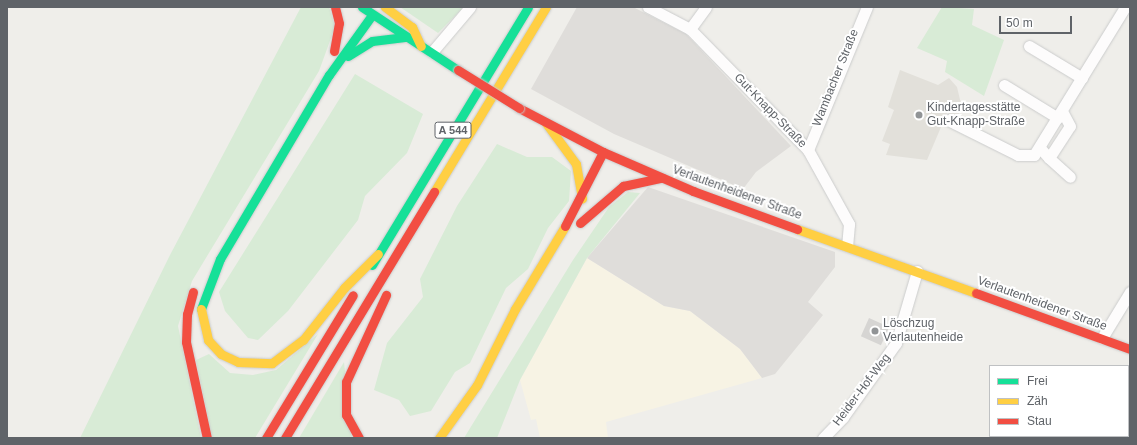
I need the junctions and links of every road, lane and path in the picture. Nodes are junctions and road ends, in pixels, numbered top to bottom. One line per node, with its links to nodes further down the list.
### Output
1 (335, 7): 16 (main road)
2 (385, 7): 14 (main road)
3 (470, 7): 17 (street)
4 (528, 7): 37 (main road, A 544)
5 (546, 7): 34 (main road, A 544)
6 (648, 7): 12 (street, Gut-Knapp-Straße)
7 (706, 7): 12 (street)
8 (867, 7): 25 (street, Wambacher Straße)
9 (1125, 7): 19 (street)
10 (363, 8): 11 (main road, Verlautenheidener Straße); 16 (main road)
11 (372, 16): 13 (main road, Verlautenheidener Straße); 18 (main road)
12 (690, 29): 25 (street, Gut-Knapp-Straße)
13 (405, 37): 14 (main road, Verlautenheidener Straße); 18 (main road)
14 (421, 46): 17 (main road, Verlautenheidener Straße)
15 (1029, 46): 19 (street)
16 (334, 51): 36 (main road)
17 (432, 52): 23 (main road, Verlautenheidener Straße, bridge)
18 (329, 75): 37 (main road)
19 (1082, 78): 21 (street)
20 (1004, 85): 21 (street)
21 (1060, 115): 24 (street); 28 (street)
22 (948, 120): 24 (street)
23 (546, 123): 26 (main road, Verlautenheidener Straße); 33 (main road)
24 (1040, 148): 28 (street)
25 (808, 150): 35 (street, Gut-Knapp-Straße)
26 (603, 152): 27 (main road, Verlautenheidener Straße); 33 (main road)
27 (614, 157): 29 (main road); 31 (main road, Verlautenheidener Straße)
28 (1049, 158): 30 (street)
29 (608, 169)
30 (1070, 177)
31 (662, 178): 32 (main road); 35 (main road, Verlautenheidener Straße)
32 (594, 196)
33 (582, 198): 48 (main road)
34 (413, 225): 46 (main road, A 544); 47 (main road)
35 (847, 245): 38 (main road, Verlautenheidener Straße)
36 (210, 254)
37 (378, 254): 45 (main road, A 544)
38 (917, 271): 42 (main road, Verlautenheidener Straße); 50 (street, Heider-Hof-Weg)
39 (197, 279): 44 (main road)
40 (1130, 292): 42 (street)
41 (520, 325): 49 (main road)
42 (1102, 338): 43 (main road, Verlautenheidener Straße)
43 (1130, 349)
44 (207, 438)
45 (266, 438)
46 (285, 438)
47 (359, 438)
48 (439, 438)
49 (450, 438)
50 (825, 438)

